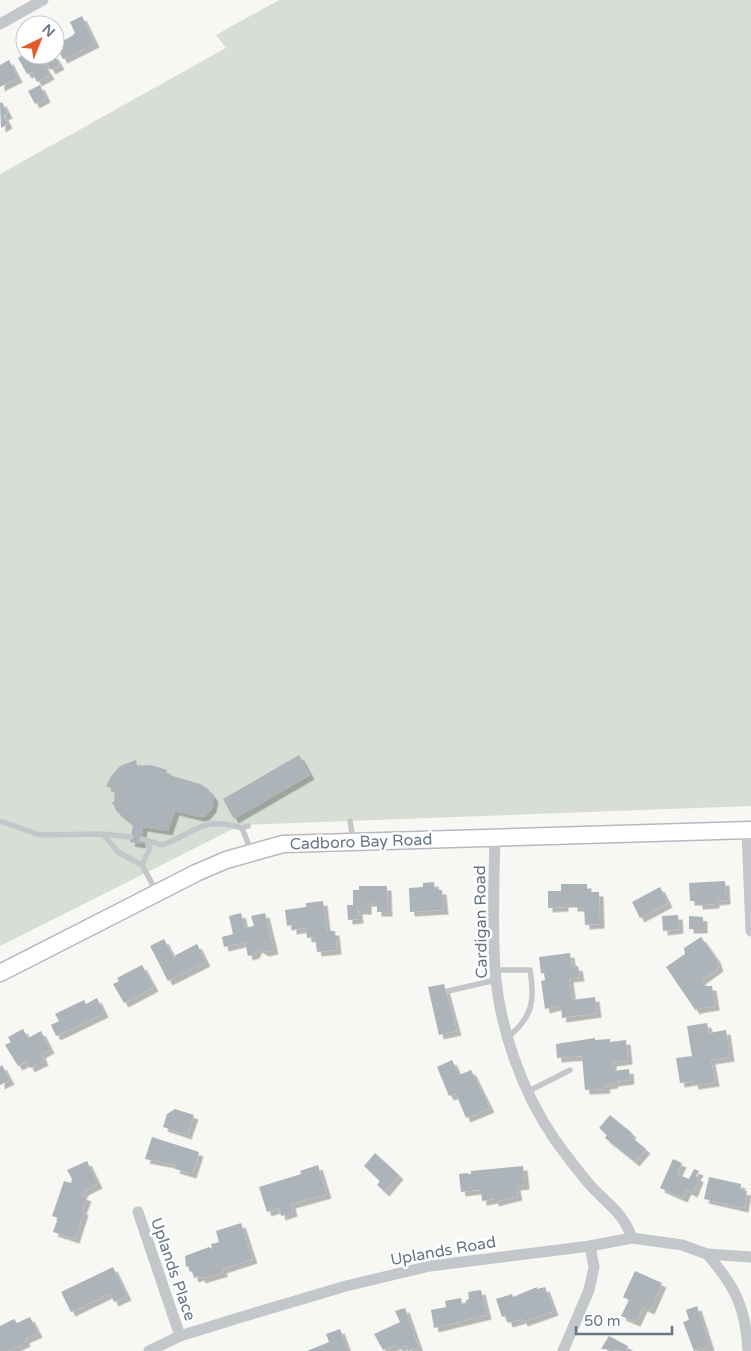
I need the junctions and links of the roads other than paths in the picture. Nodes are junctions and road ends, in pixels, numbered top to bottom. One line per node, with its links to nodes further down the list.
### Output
1 (44, 0): 2 (street)
2 (0, 24)
3 (350, 821): 9 (lane)
4 (0, 822): 6 (lane)
5 (749, 830): 7 (main road, Cadboro Bay Road); 13 (street)
6 (103, 834): 8 (lane); 11 (lane)
7 (495, 836): 9 (main road, Cadboro Bay Road); 15 (street, Cardigan Road)
8 (130, 837)
9 (354, 842): 10 (main road, Cadboro Bay Road)
10 (251, 852): 11 (lane); 12 (main road, Cadboro Bay Road)
11 (142, 865): 12 (lane)
12 (156, 893): 14 (main road, Cadboro Bay Road)
13 (751, 931)
14 (0, 973)
15 (495, 975): 16 (lane); 17 (street, Cardigan Road); 17 (lane)
16 (448, 991)
17 (508, 1037): 19 (street, Cardigan Road)
18 (570, 1070): 19 (lane)
19 (529, 1091): 21 (street, Cardigan Road)
20 (138, 1212): 25 (street, Uplands Place)
21 (632, 1238): 22 (street, Uplands Road); 23 (street, Uplands Road)
22 (590, 1246): 25 (street, Uplands Road); 27 (street)
23 (707, 1254): 24 (street, Uplands Road); 28 (street)
24 (751, 1257)
25 (180, 1336): 26 (street, Uplands Road)
26 (149, 1351)
27 (564, 1351)
28 (750, 1351)

